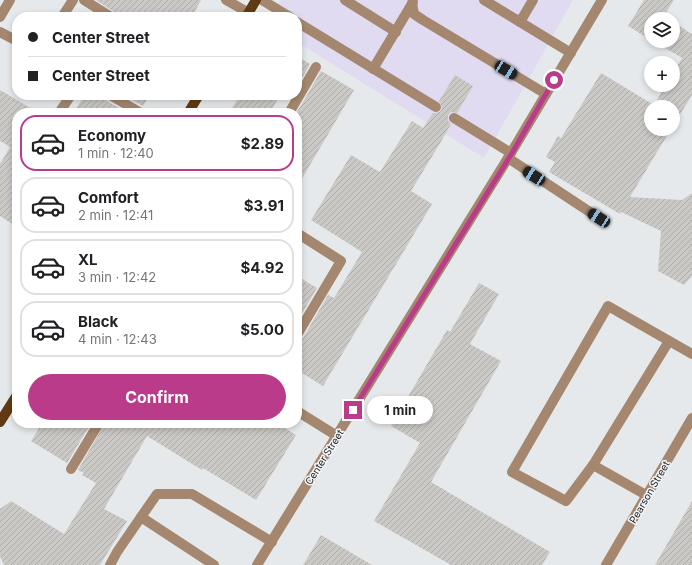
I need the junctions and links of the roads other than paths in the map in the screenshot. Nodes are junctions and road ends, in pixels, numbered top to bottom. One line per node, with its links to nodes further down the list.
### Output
1 (10, 0): 17 (street)
2 (73, 0): 12 (street)
3 (84, 0): 13 (street)
4 (226, 0): 14 (street)
5 (256, 0): 15 (main road)
6 (262, 0): 16 (street)
7 (345, 0): 21 (street)
8 (484, 0): 18 (street)
9 (533, 0): 18 (street)
10 (602, 0): 23 (street, Center Street)
11 (413, 2): 21 (street); 27 (street)
12 (65, 12)
13 (103, 12)
14 (243, 12)
15 (249, 12)
16 (282, 12)
17 (0, 17)
18 (520, 22): 23 (street)
19 (302, 25): 25 (street)
20 (0, 32): 22 (street)
21 (396, 32): 25 (street)
22 (12, 38)
23 (571, 53): 27 (street, Center Street)
24 (316, 67): 26 (street)
25 (373, 69): 29 (street)
26 (302, 90)
27 (546, 94): 32 (street, Center Street)
28 (119, 100): 30 (street)
29 (436, 107)
30 (132, 108)
31 (454, 118): 32 (street)
32 (510, 155): 33 (street); 43 (street, Center Street)
33 (599, 218)
34 (302, 236): 35 (street)
35 (302, 327)
36 (669, 341): 37 (street); 44 (street); 44 (street)
37 (692, 354)
38 (12, 403): 41 (main road)
39 (302, 414): 43 (street)
40 (692, 418): 46 (street, Pearson Street)
41 (0, 422)
42 (96, 428): 45 (street)
43 (337, 436): 48 (street, Center Street)
44 (593, 465): 46 (street)
45 (71, 469)
46 (646, 496): 52 (street, Pearson Street)
47 (141, 517): 48 (street); 49 (street); 50 (street)
48 (272, 542): 51 (street, Center Street)
49 (110, 565)
50 (214, 565)
51 (257, 565)
52 (606, 565)

